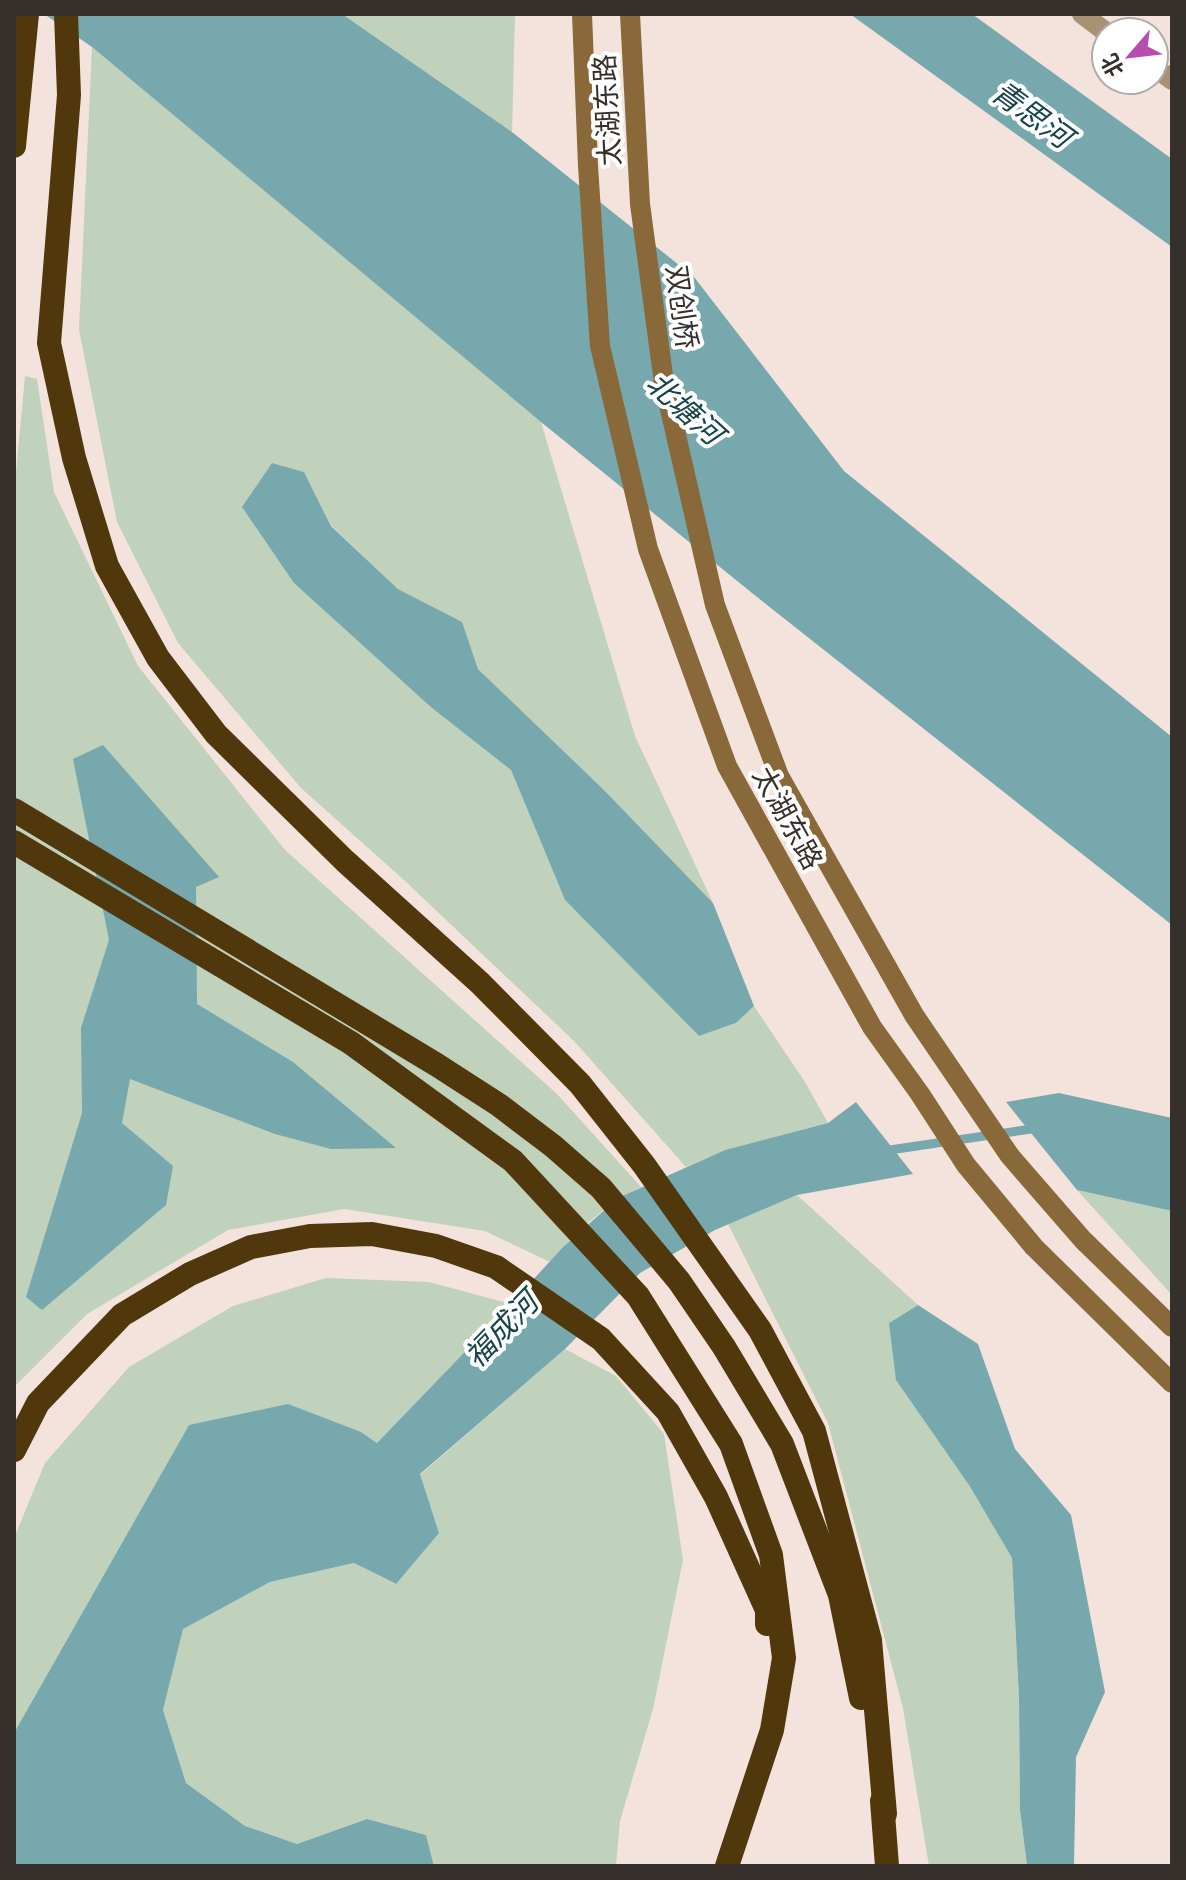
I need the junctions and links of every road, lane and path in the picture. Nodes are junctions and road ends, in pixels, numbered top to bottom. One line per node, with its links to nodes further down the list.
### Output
1 (27, 14): 5 (highway)
2 (66, 14): 14 (highway)
3 (582, 14): 11 (main road, 太湖东路)
4 (630, 14): 6 (main road, 太湖东路)
5 (14, 146)
6 (640, 204): 7 (main road, 双创桥)
7 (715, 605): 10 (main road, 太湖东路)
8 (14, 810): 14 (highway)
9 (14, 842): 13 (highway)
10 (1172, 1327)
11 (1172, 1383)
12 (14, 1450): 13 (highway)
13 (772, 1730): 15 (highway)
14 (885, 1814): 16 (highway)
15 (727, 1866)
16 (887, 1866)

